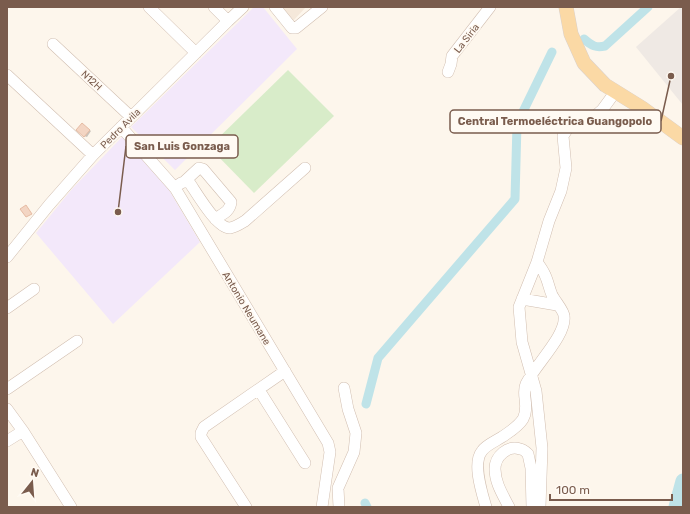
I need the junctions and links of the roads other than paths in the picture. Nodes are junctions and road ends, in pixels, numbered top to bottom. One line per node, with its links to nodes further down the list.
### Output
1 (149, 7): 10 (street)
2 (214, 7): 8 (street)
3 (243, 7): 8 (street, Pedro Avila)
4 (275, 7): 5 (street)
5 (322, 7)
6 (490, 7): 11 (street, La Siria)
7 (566, 7): 13 (main road)
8 (228, 21): 10 (street, Pedro Avila)
9 (53, 44): 14 (street, N12H)
10 (196, 53): 14 (street, Pedro Avila)
11 (448, 72)
12 (7, 75): 17 (street)
13 (616, 91): 16 (main road); 23 (street)
14 (131, 117): 15 (street, Pedro Avila)
15 (121, 127): 17 (street, Pedro Avila); 20 (street, Antonio Neumane)
16 (683, 138)
17 (93, 155): 22 (street, Pedro Avila)
18 (305, 168): 21 (street)
19 (185, 181): 20 (street); 21 (street); 21 (street)
20 (175, 188): 29 (street, Antonio Neumane)
21 (215, 219)
22 (7, 257)
23 (537, 262): 25 (street); 26 (street)
24 (34, 289): 27 (street)
25 (522, 299): 26 (street); 30 (street)
26 (557, 305): 30 (street)
27 (7, 308)
28 (77, 341): 32 (street)
29 (286, 371): 33 (street); 40 (street, Antonio Neumane)
30 (531, 374): 42 (street); 45 (street)
31 (344, 388): 41 (street)
32 (7, 389)
33 (259, 390): 37 (street); 39 (street)
34 (7, 409): 35 (street)
35 (23, 431): 36 (street); 38 (street)
36 (7, 441)
37 (305, 463)
38 (71, 507)
39 (246, 507)
40 (322, 507)
41 (339, 507)
42 (486, 507)
43 (509, 507): 44 (street)
44 (532, 507)
45 (540, 507)

